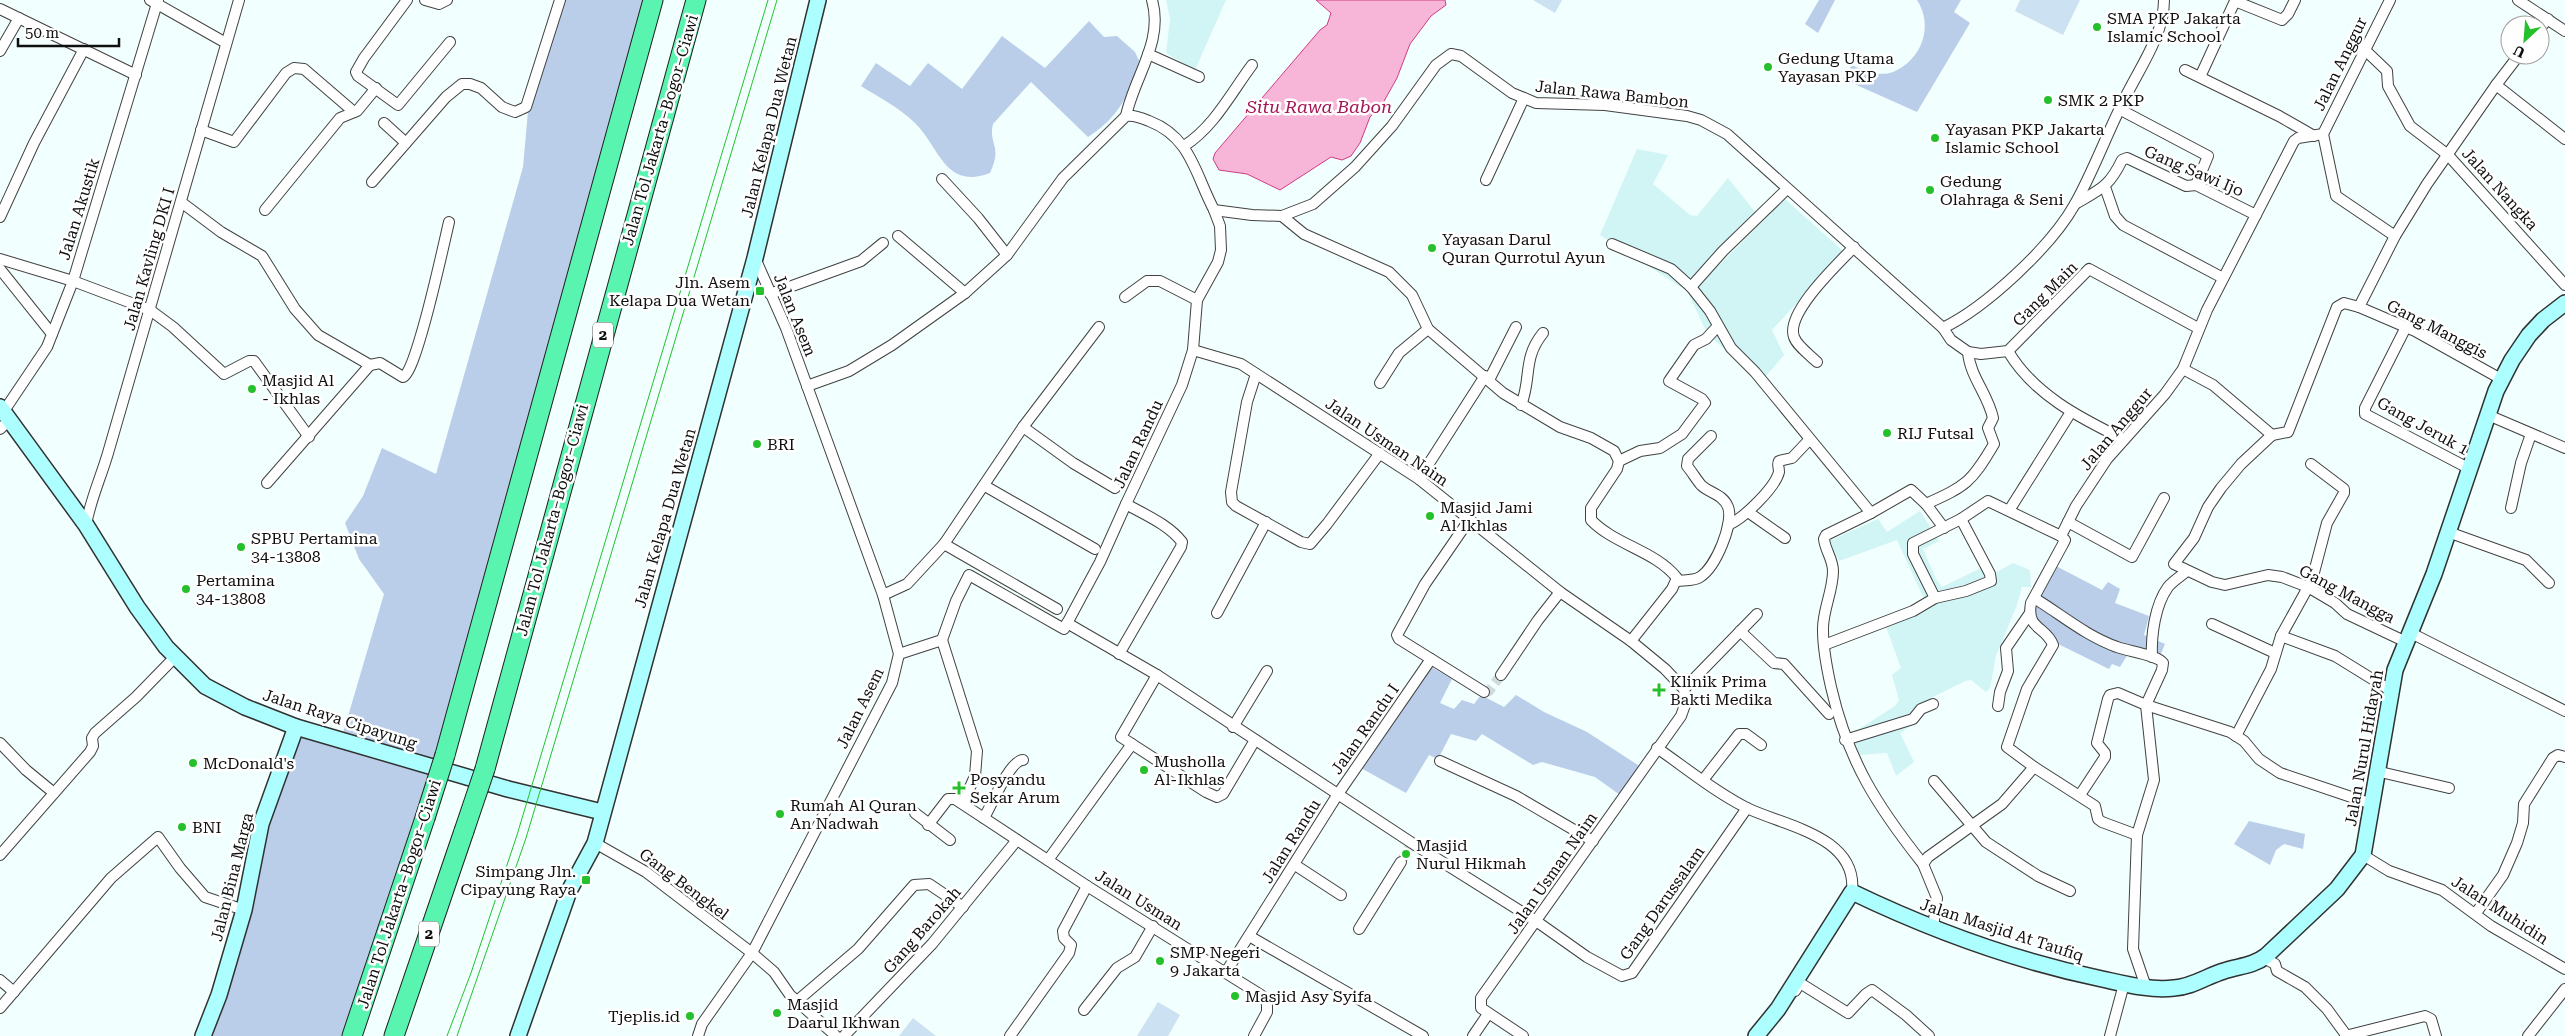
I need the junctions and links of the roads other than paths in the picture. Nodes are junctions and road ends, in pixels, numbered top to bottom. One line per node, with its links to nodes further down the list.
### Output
1 (239, 0): 21 (street, Jalan Kavling DKI I)
2 (406, 0): 33 (street)
3 (426, 0): 4 (street)
4 (447, 0)
5 (560, 0): 42 (street)
6 (653, 0): 240 (highway, Jalan Tol Jakarta–Bogor–Ciawi, bridge)
7 (696, 0): 241 (highway, Jalan Tol Jakarta–Bogor–Ciawi / 2, bridge)
8 (818, 0): 65 (street, Jalan Kelapa Dua Wetan)
9 (1152, 0): 25 (street)
10 (2164, 0): 35 (street)
11 (2294, 0): 31 (street)
12 (2390, 0): 22 (street, Jalan Anggur)
13 (2518, 0): 16 (street)
14 (155, 1): 21 (street); 29 (street, Jalan Akustik)
15 (0, 9): 17 (street)
16 (2542, 15)
17 (19, 18): 23 (street); 24 (street)
18 (2550, 20): 19 (street)
19 (2565, 31)
20 (450, 42): 33 (street)
21 (226, 43): 39 (street, Jalan Kavling DKI I)
22 (2364, 49): 40 (street, Jalan Anggur); 44 (street)
23 (84, 50): 29 (street); 57 (street)
24 (0, 51)
25 (1148, 54): 30 (street); 37 (street)
26 (1252, 65): 43 (street)
27 (2511, 65): 32 (street, Jalan Nangka)
28 (2185, 70): 31 (street, Jalan Anggur)
29 (136, 75): 69 (street, Jalan Akustik)
30 (1199, 77)
31 (2200, 77): 40 (street, Jalan Anggur)
32 (2496, 85): 41 (street); 44 (street, Jalan Nangka)
33 (376, 88): 36 (street)
34 (1524, 98): 46 (street); 50 (street, Jalan Rawa Bambon); 56 (street, Jalan Rawa Bambon)
35 (2119, 109): 48 (street); 52 (street)
36 (354, 112): 39 (street); 53 (street)
37 (1126, 116): 43 (street); 64 (street)
38 (384, 123): 42 (street)
39 (202, 130): 51 (street, Jalan Kavling DKI I)
40 (2318, 135): 55 (street, Jalan Anggur); 60 (street)
41 (2565, 139)
42 (406, 143): 47 (street)
43 (1184, 146): 54 (street)
44 (2448, 155): 60 (street); 70 (street, Jalan Nangka)
45 (942, 178): 64 (street)
46 (1486, 180)
47 (372, 182)
48 (2196, 185): 49 (street, Gang Sawi Ijo); 55 (street, Gang Sawi Ijo)
49 (2105, 187): 52 (street, Gang Sawi Ijo); 68 (street)
50 (1788, 189): 63 (street, Jalan Rawa Bambon); 71 (street)
51 (181, 202): 78 (street, Jalan Kavling DKI I); 92 (street)
52 (2074, 205): 83 (street)
53 (265, 210)
54 (1214, 210): 56 (street, Jalan Rawa Bambon); 75 (street, Jalan Randu)
55 (2256, 215): 68 (street, Jalan Anggur)
56 (1282, 216): 85 (street)
57 (0, 217)
58 (449, 222): 92 (street)
59 (898, 236): 72 (street)
60 (2395, 236): 77 (street)
61 (883, 243): 73 (street)
62 (1612, 244): 71 (street)
63 (1854, 247): 83 (street, Jalan Rawa Bambon); 91 (street)
64 (1006, 255): 72 (street)
65 (755, 258): 73 (street, Jalan Asem); 198 (street, Jalan Kelapa Dua Wetan)
66 (0, 259): 69 (street)
67 (0, 269): 87 (street)
68 (2223, 278): 84 (street, Jalan Anggur)
69 (73, 281): 78 (street); 87 (street, Jalan Akustik)
70 (2565, 284)
71 (1691, 287): 81 (street)
72 (965, 293): 98 (street)
73 (770, 294): 98 (street, Jalan Asem)
74 (1124, 297): 75 (street)
75 (1198, 300): 88 (street, Jalan Randu)
76 (2565, 303): 96 (street, Jalan Nurul Hidayah)
77 (2359, 306): 82 (street, Gang Manggis); 105 (street)
78 (150, 310): 107 (street); 131 (street, Jalan Kavling DKI I)
79 (1099, 327): 103 (street)
80 (1516, 327): 95 (street)
81 (1717, 327): 109 (street); 112 (street)
82 (2406, 327): 96 (street, Gang Manggis); 114 (street, Gang Jeruk 1)
83 (1943, 328): 90 (street)
84 (2198, 328): 89 (street, Gang Main); 93 (street, Jalan Anggur)
85 (1428, 329): 95 (street); 97 (street)
86 (1542, 332): 99 (street)
87 (52, 334): 102 (street, Jalan Akustik)
88 (1193, 350): 94 (street, Jalan Usman Naim); 120 (street, Jalan Randu)
89 (2008, 351): 90 (street); 100 (street)
90 (1968, 352): 121 (street)
91 (1817, 362)
92 (370, 365): 107 (street)
93 (2183, 368): 105 (street); 108 (street, Jalan Anggur)
94 (1256, 374): 111 (street, Jalan Usman Naim); 128 (street)
95 (1487, 378): 99 (street); 115 (street)
96 (2501, 379): 101 (street, Jalan Nurul Hidayah)
97 (1380, 383)
98 (806, 386): 143 (street, Jalan Asem)
99 (1521, 405): 112 (street)
100 (2070, 412): 108 (street); 123 (street)
101 (2488, 415): 104 (street); 114 (street, Jalan Nurul Hidayah)
102 (3, 417): 131 (street, Jalan Raya Cipayung)
103 (1022, 427): 117 (street); 118 (street)
104 (2531, 434): 110 (street); 122 (street)
105 (2272, 435): 138 (street)
106 (1711, 436): 130 (street)
107 (309, 437): 116 (street)
108 (2123, 439): 129 (street, Jalan Anggur)
109 (1810, 440): 124 (street); 125 (street)
110 (2565, 448)
111 (1380, 453): 115 (street, Jalan Usman Naim); 128 (street)
112 (1619, 461): 139 (street)
113 (2312, 464): 141 (street)
114 (2470, 469): 133 (street, Jalan Nurul Hidayah)
115 (1419, 479): 127 (street, Jalan Usman Naim)
116 (267, 483)
117 (985, 486): 136 (street); 137 (street)
118 (1115, 488)
119 (2164, 498): 129 (street)
120 (1126, 504): 150 (street); 160 (street, Jalan Randu)
121 (1926, 504): 125 (street); 132 (street)
122 (2510, 508)
123 (2010, 510): 126 (street); 134 (street)
124 (1748, 512): 130 (street); 135 (street)
125 (1871, 513): 157 (street)
126 (1961, 519): 132 (street); 144 (street)
127 (1469, 520): 142 (street, Jalan Usman Naim); 163 (street)
128 (1266, 522): 147 (street)
129 (2068, 522): 134 (street, Jalan Anggur)
130 (1728, 525): 139 (street)
131 (86, 526): 161 (street, Jalan Raya Cipayung)
132 (1944, 528): 144 (street)
133 (2448, 532): 140 (street); 154 (street, Jalan Nurul Hidayah)
134 (2061, 536): 145 (street, Jalan Anggur)
135 (1785, 538)
136 (944, 544): 143 (street); 146 (street)
137 (1095, 549)
138 (2186, 571): 141 (street, Gang Mangga); 162 (street)
139 (1678, 581): 156 (street)
140 (2549, 583)
141 (2308, 587): 153 (street); 154 (street, Gang Mangga)
142 (1560, 592): 156 (street, Jalan Usman Naim); 166 (street)
143 (883, 594): 159 (street, Jalan Asem)
144 (1935, 598): 157 (street)
145 (2034, 598): 148 (street, Jalan Anggur); 162 (street)
146 (1057, 609)
147 (1217, 613)
148 (2030, 613): 172 (street, Jalan Anggur); 187 (street)
149 (1757, 614): 152 (street)
150 (1067, 623): 155 (street); 160 (street, Jalan Randu)
151 (2212, 624): 158 (street)
152 (1740, 632): 167 (street); 174 (street)
153 (2281, 636): 158 (street); 168 (street)
154 (2407, 637): 168 (street, Jalan Nurul Hidayah); 173 (street, Gang Mangga)
155 (942, 640): 159 (street); 195 (street)
156 (1631, 641): 167 (street, Jalan Usman Naim)
157 (1824, 645): 179 (street)
158 (2275, 653): 177 (street)
159 (899, 654): 226 (street, Jalan Asem)
160 (1119, 654): 165 (street, Jalan Randu)
161 (175, 657): 175 (street, Jalan Raya Cipayung); 192 (street)
162 (2152, 657): 171 (street)
163 (1431, 659): 169 (street); 193 (street, Jalan Randu I)
164 (1267, 671): 176 (street)
165 (1157, 675): 176 (street, Jalan Randu); 180 (street)
166 (1501, 675)
167 (1684, 690): 183 (street, Jalan Usman Naim)
168 (2390, 690): 188 (street, Jalan Nurul Hidayah)
169 (1484, 692)
170 (1933, 704): 179 (street)
171 (2146, 705): 177 (street); 194 (street); 203 (street)
172 (1998, 706)
173 (2565, 711)
174 (1829, 714)
175 (296, 727): 198 (street, Jalan Raya Cipayung); 219 (street, Jalan Bina Marga)
176 (1233, 727): 178 (street, Jalan Randu)
177 (2236, 736): 196 (street)
178 (1255, 740): 180 (street); 193 (street, Jalan Randu)
179 (1846, 740): 212 (street)
180 (1132, 744): 210 (street)
181 (1761, 744): 189 (street)
182 (2, 748): 192 (street)
183 (1657, 748): 189 (street); 206 (street, Jalan Usman Naim)
184 (2564, 756): 220 (street)
185 (1023, 760): 200 (street)
186 (1440, 761): 206 (street)
187 (2034, 767): 194 (street); 202 (street)
188 (2376, 771): 191 (street); 196 (street, Jalan Nurul Hidayah)
189 (1704, 780): 197 (street)
190 (1934, 781): 202 (street)
191 (2449, 788)
192 (54, 793): 208 (street)
193 (1338, 794): 213 (street, Jalan Randu); 221 (street, Jalan Randu I)
194 (2080, 796): 203 (street)
195 (959, 801): 200 (street, Jalan Usman); 201 (street)
196 (2372, 804): 209 (street, Jalan Nurul Hidayah)
197 (1747, 808): 216 (street); 221 (street, Gang Darussalam)
198 (602, 812): 207 (street, Jalan Kelapa Dua Wetan)
199 (915, 813): 201 (street)
200 (984, 818): 205 (street, Jalan Usman)
201 (928, 824): 204 (street)
202 (1972, 826): 212 (street); 215 (street)
203 (2137, 835): 232 (street)
204 (950, 840)
205 (1017, 840): 210 (street, Jalan Usman); 218 (street, Gang Barokah)
206 (1593, 841): 221 (street, Jalan Usman Naim)
207 (595, 843): 226 (street, Gang Bengkel); 242 (street, Jalan Kelapa Dua Wetan)
208 (0, 855)
209 (2363, 855): 220 (street, Jalan Muhidin); 227 (street, Jalan Nurul Hidayah)
210 (1048, 860): 214 (street, Jalan Usman)
211 (1401, 862): 224 (street)
212 (1923, 864): 223 (street)
213 (1295, 865): 217 (street); 225 (street, Jalan Randu)
214 (1087, 886): 222 (street, Jalan Usman); 246 (street)
215 (2070, 891)
216 (1852, 892): 223 (street, Jalan Masjid At Taufiq); 251 (street)
217 (1341, 895)
218 (963, 907): 235 (street); 245 (street, Gang Barokah)
219 (244, 910): 234 (street); 239 (street, Jalan Bina Marga)
220 (2476, 913): 228 (street, Jalan Muhidin)
221 (1536, 922): 238 (street, Jalan Usman Naim)
222 (1154, 926): 229 (street, Jalan Usman); 237 (street)
223 (1933, 927): 231 (street, Jalan Masjid At Taufiq)
224 (1359, 930)
225 (1249, 936): 229 (street, Jalan Randu); 248 (street)
226 (752, 952): 235 (street, Gang Bengkel); 243 (street, Jalan Asem)
227 (2264, 958): 232 (street, Jalan Nurul Hidayah); 255 (street)
228 (2565, 969)
229 (1226, 972): 247 (street, Jalan Usman)
230 (0, 980): 234 (street)
231 (2124, 984): 232 (street, Jalan Masjid At Taufiq); 254 (street)
232 (2146, 987)
233 (2565, 989): 257 (street)
234 (14, 992): 236 (street)
235 (797, 1001): 244 (street, Gang Bengkel)
236 (0, 1008)
237 (1084, 1010)
238 (1488, 1014): 249 (street); 250 (street)
239 (203, 1036)
240 (352, 1036)
241 (394, 1036)
242 (518, 1036)
243 (698, 1036)
244 (836, 1036)
245 (844, 1036)
246 (1010, 1036)
247 (1254, 1036)
248 (1423, 1036)
249 (1473, 1036)
250 (1524, 1036)
251 (1756, 1036)
252 (1764, 1036): 253 (street)
253 (1929, 1036)
254 (2110, 1036)
255 (2346, 1036): 256 (street)
256 (2436, 1036)
257 (2528, 1036)

